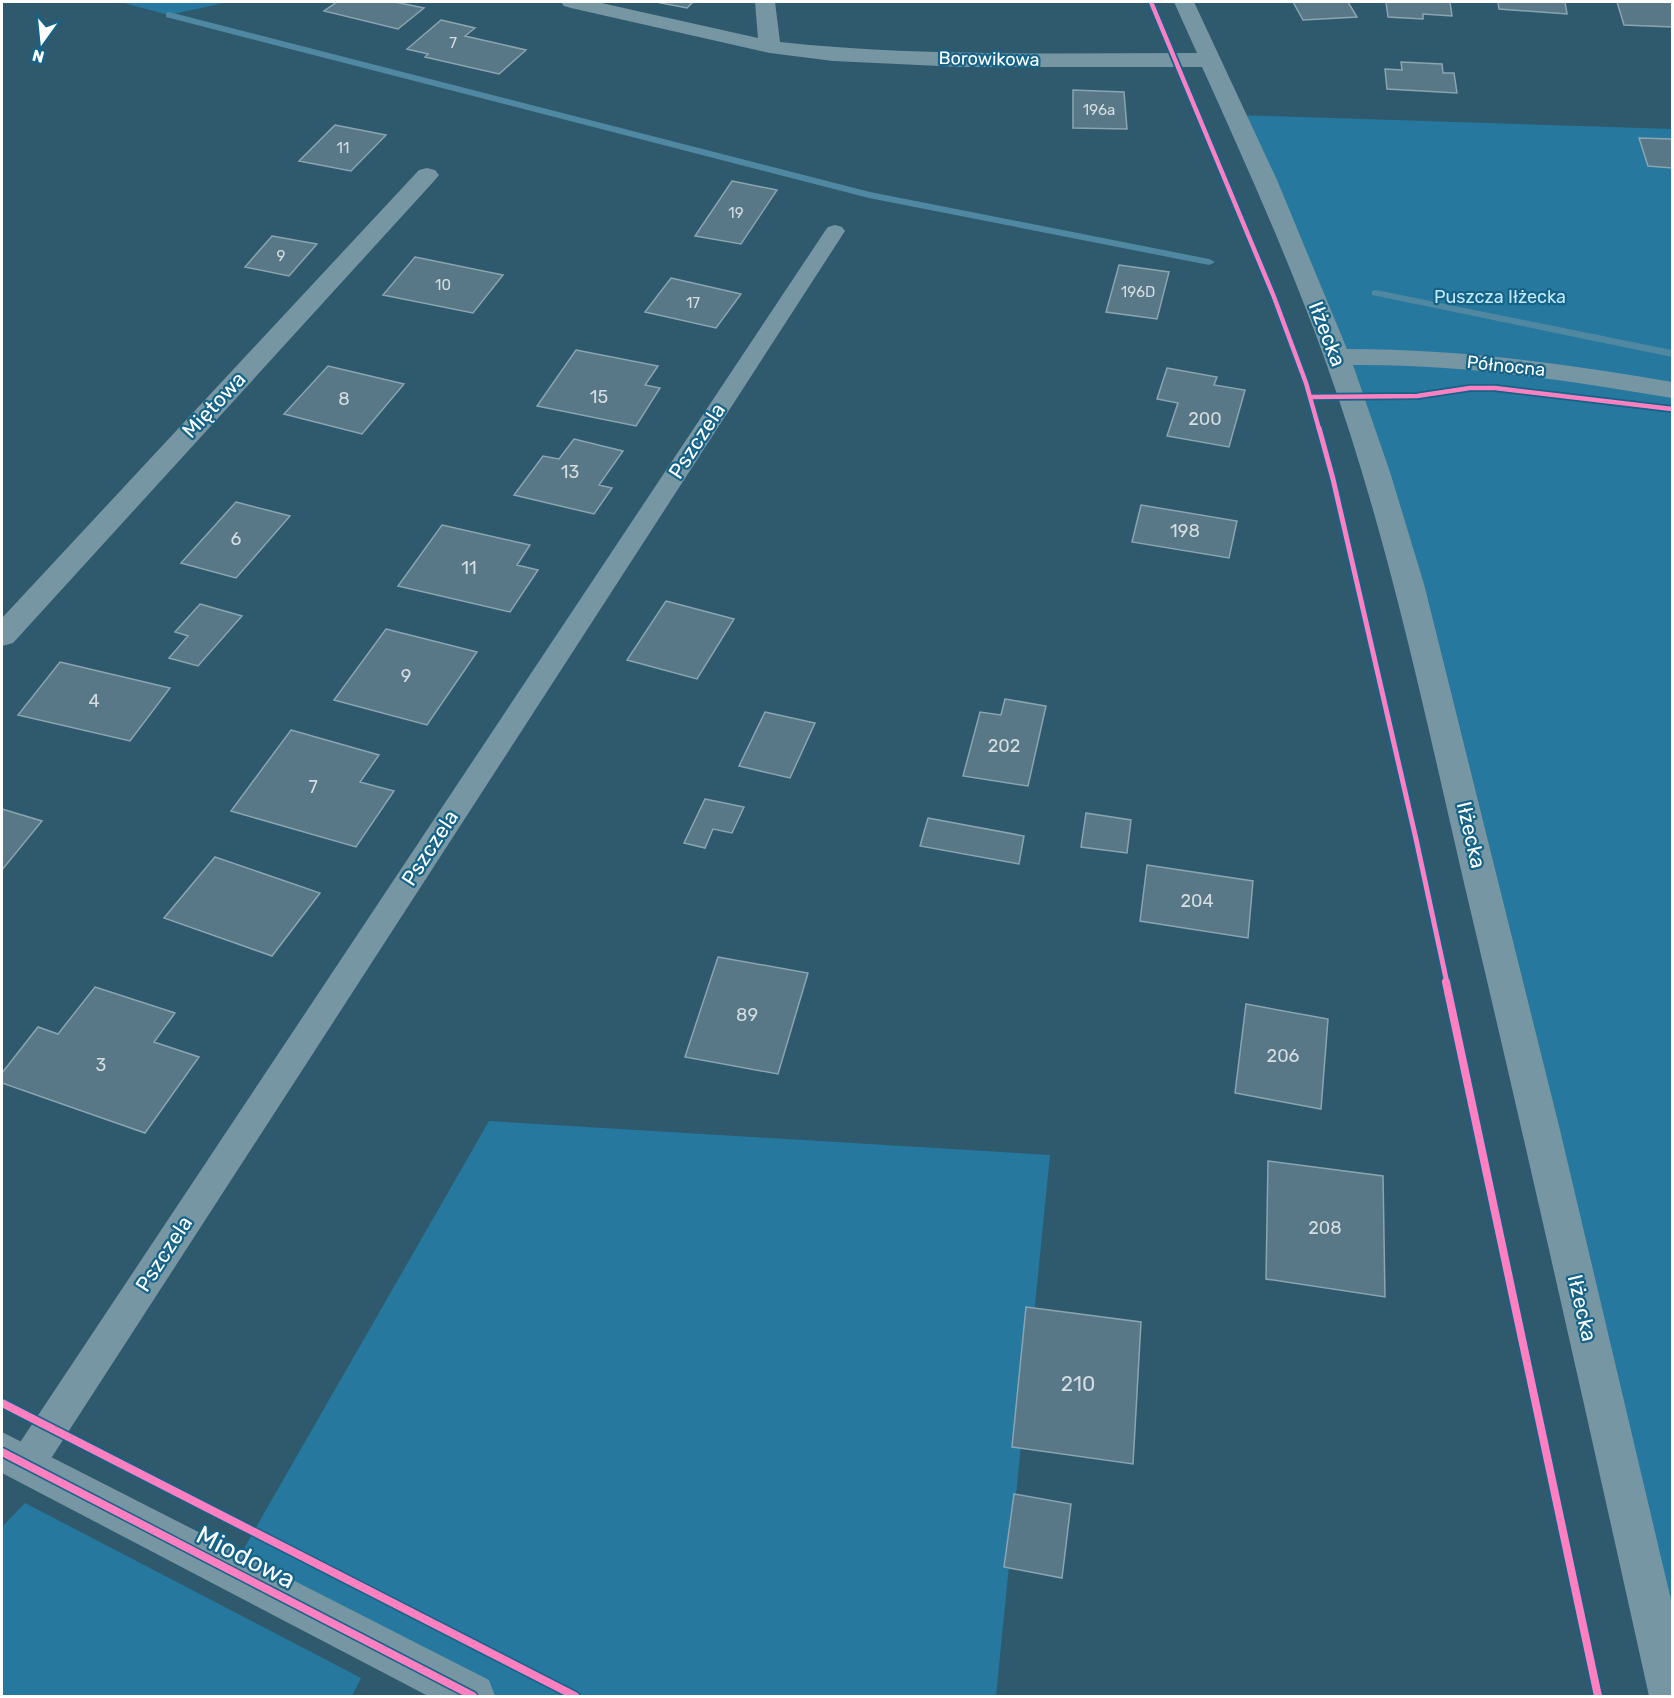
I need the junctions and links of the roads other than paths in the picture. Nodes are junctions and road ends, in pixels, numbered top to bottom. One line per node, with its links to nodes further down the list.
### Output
1 (572, 2): 4 (street, Borowikowa)
2 (765, 2): 4 (street)
3 (1184, 2): 5 (street, Iłżecka)
4 (770, 47): 5 (street, Borowikowa)
5 (1209, 60): 8 (street, Iłżecka)
6 (427, 175): 10 (street, Miętowa)
7 (835, 231): 11 (lane, Pszczela)
8 (1337, 357): 9 (street, Północna); 13 (street, Iłżecka)
9 (1672, 390)
10 (2, 636)
11 (14, 1458): 12 (street, Miodowa)
12 (473, 1696)
13 (1672, 1696)

